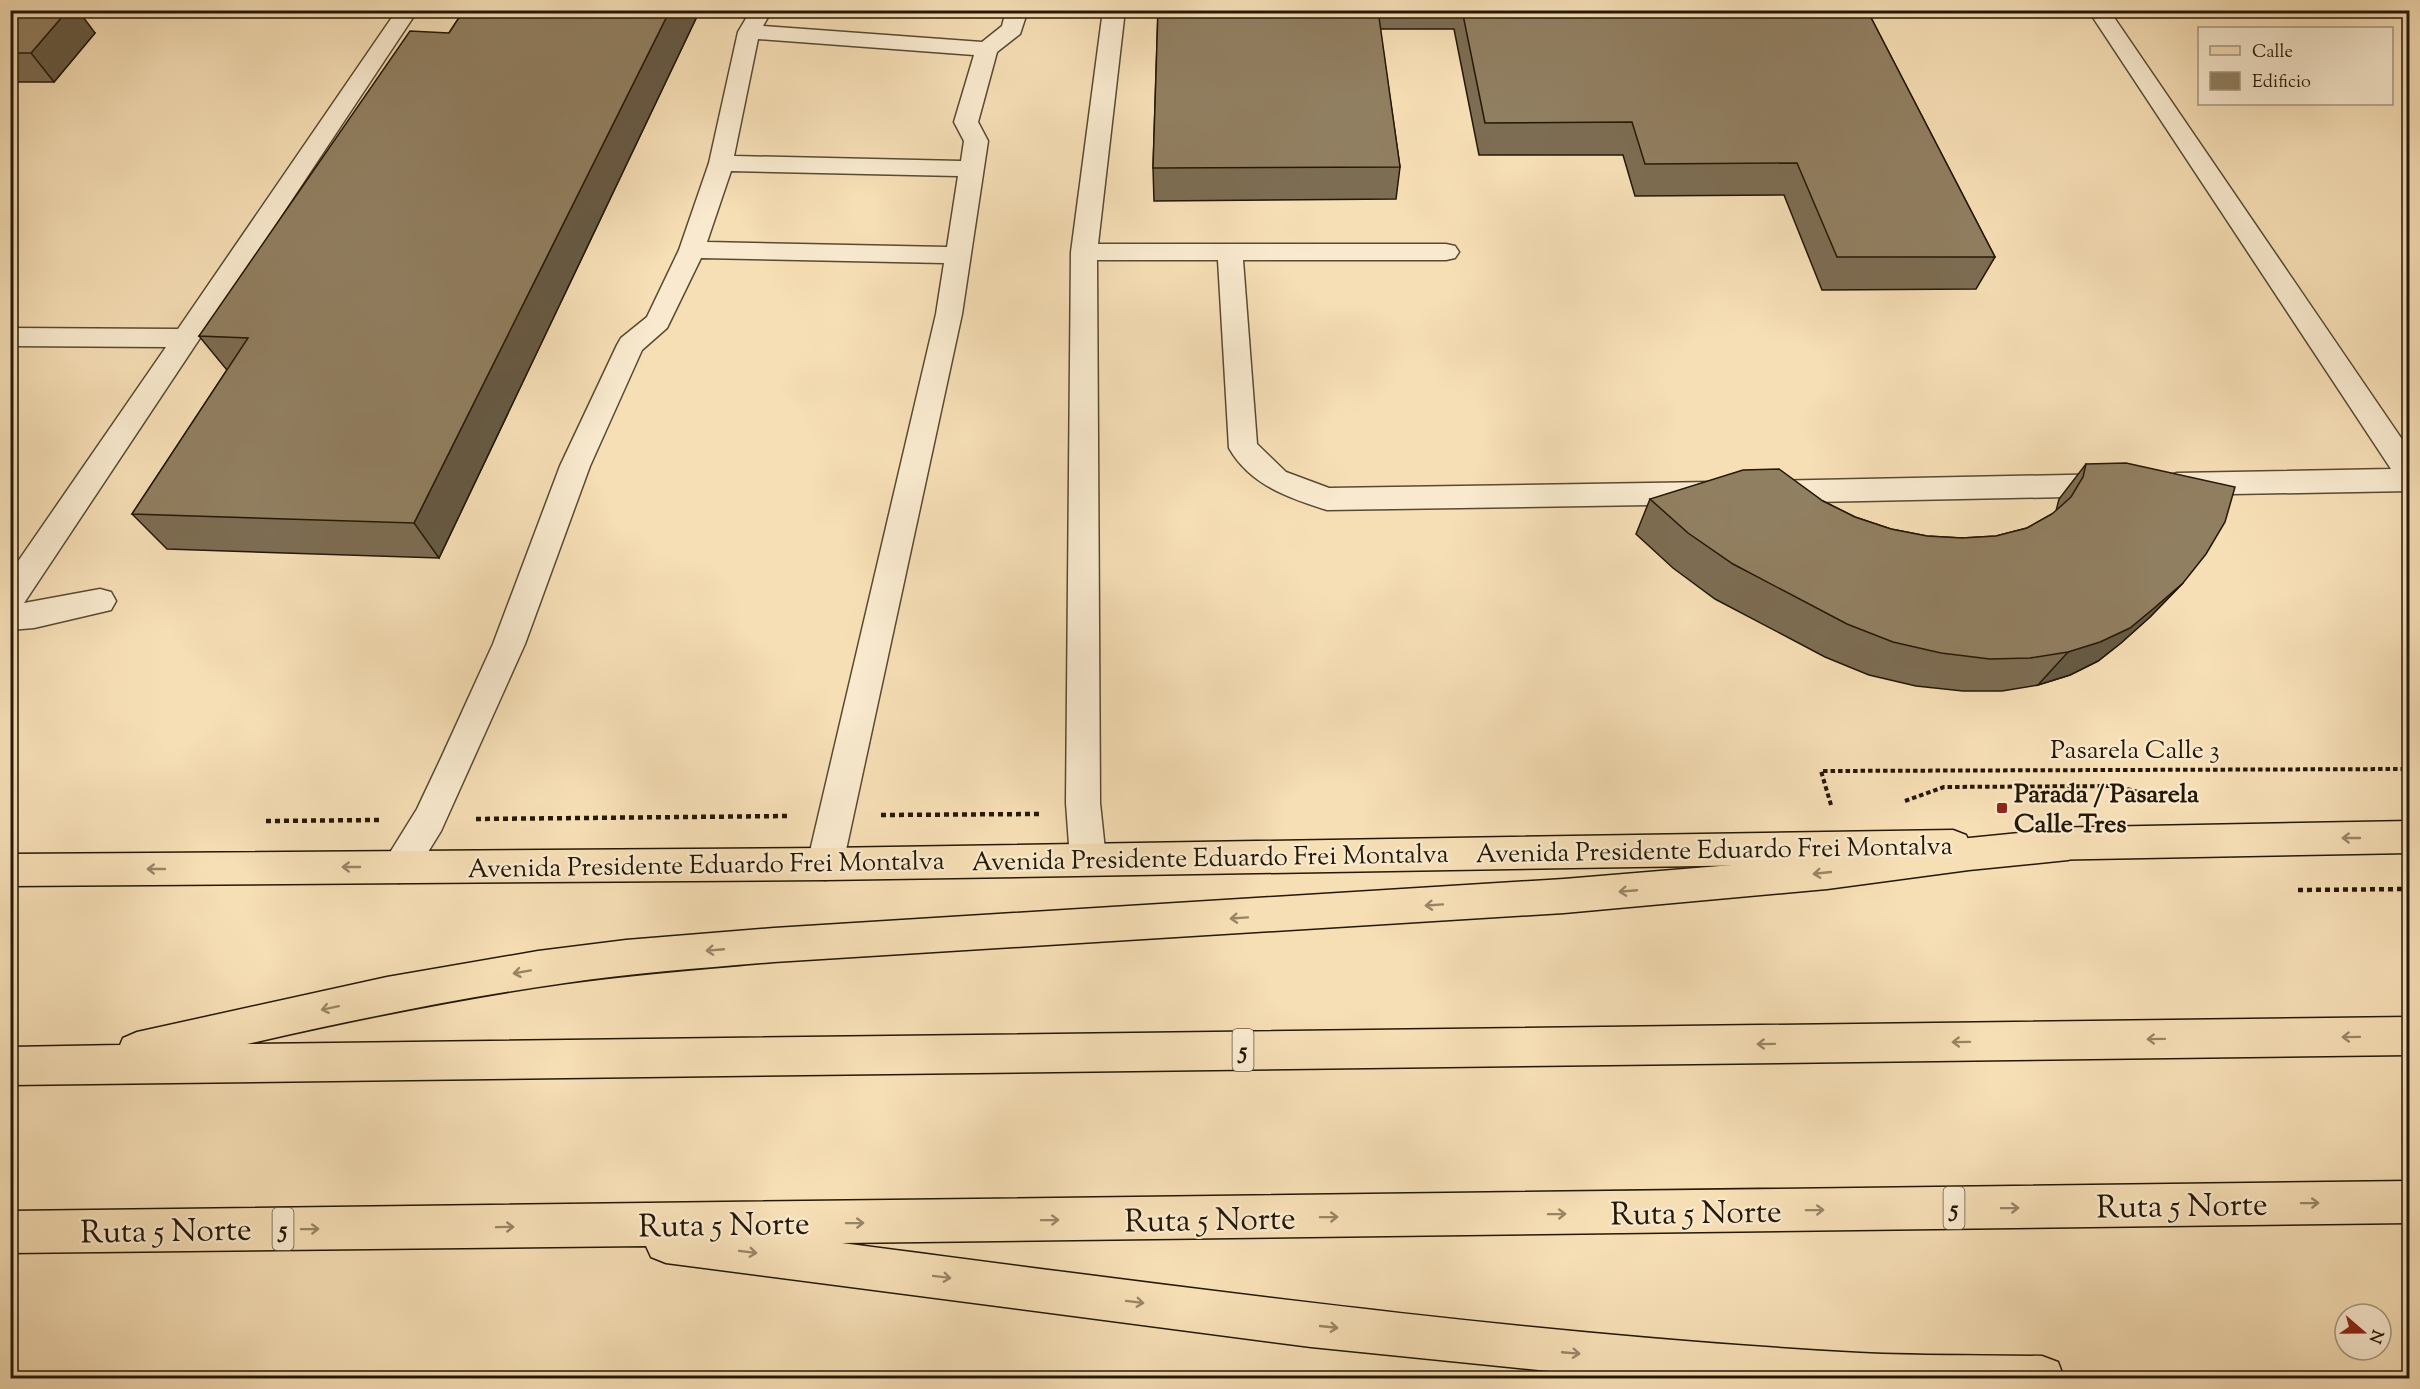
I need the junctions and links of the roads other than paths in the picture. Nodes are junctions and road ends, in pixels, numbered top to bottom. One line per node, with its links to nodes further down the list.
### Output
1 (408, 10): 16 (lane)
2 (762, 10): 6 (lane)
3 (1017, 10): 7 (lane)
4 (1114, 10): 11 (lane)
5 (2098, 10): 17 (lane)
6 (750, 32): 7 (lane); 8 (lane)
7 (987, 49): 9 (lane)
8 (720, 163): 9 (lane); 10 (lane)
9 (972, 169): 14 (lane)
10 (692, 250): 14 (lane); 25 (lane)
11 (1084, 252): 12 (lane); 23 (lane)
12 (1230, 252): 13 (lane); 17 (lane)
13 (1446, 252)
14 (958, 255): 24 (lane)
15 (10, 337): 16 (lane)
16 (184, 338): 18 (lane)
17 (2409, 478)
18 (10, 599)
19 (100, 601): 20 (lane)
20 (10, 616)
21 (2409, 837): 22 (main road, Avenida Presidente Eduardo Frei Montalva, one-way to 22)
22 (2068, 844): 23 (main road, Avenida Presidente Eduardo Frei Montalva); 28 (main road, one-way to 28)
23 (1089, 858): 24 (main road, Avenida Presidente Eduardo Frei Montalva)
24 (825, 864): 25 (main road, Avenida Presidente Eduardo Frei Montalva)
25 (399, 867): 26 (main road, Avenida Presidente Eduardo Frei Montalva, one-way to 26)
26 (10, 870)
27 (2409, 1036): 28 (main road, 5, one-way to 28)
28 (76, 1065): 29 (main road, 5)
29 (10, 1066)
30 (2409, 1202): 31 (main road, Ruta 5 Norte / 5, one-way to 30)
31 (544, 1226): 32 (main road, Ruta 5 Norte / 5, one-way to 31); 33 (main road, one-way to 33)
32 (10, 1232)
33 (2042, 1378)

